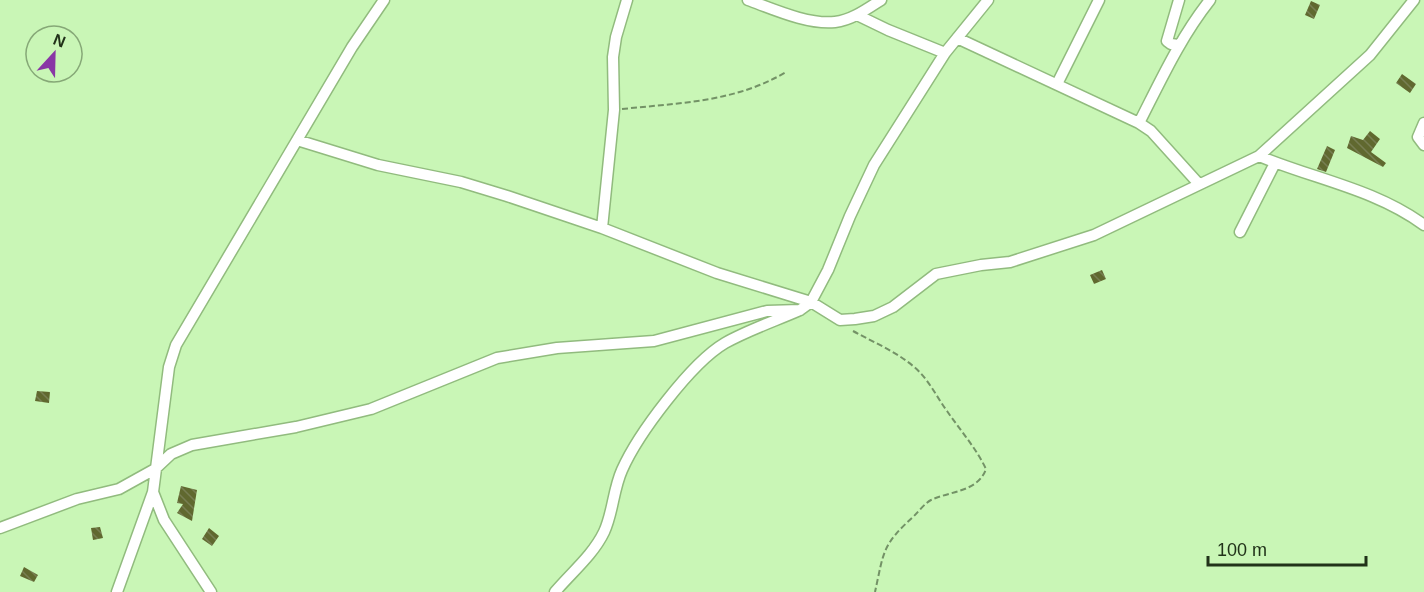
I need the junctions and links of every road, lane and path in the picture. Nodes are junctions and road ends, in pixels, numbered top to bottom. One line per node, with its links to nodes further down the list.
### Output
1 (384, 0): 19 (street)
2 (627, 0): 16 (street)
3 (748, 0): 10 (street)
4 (881, 0): 10 (street)
5 (988, 0): 11 (street)
6 (1099, 0): 15 (street)
7 (1179, 0): 12 (street)
8 (1210, 0): 12 (street)
9 (1414, 0): 21 (street)
10 (857, 15): 13 (street)
11 (957, 38): 13 (street); 15 (street)
12 (1178, 45): 17 (street)
13 (945, 53): 27 (street)
14 (786, 72): 16 (path)
15 (1057, 84): 17 (street)
16 (614, 110): 25 (street)
17 (1139, 123): 23 (street)
18 (1424, 123): 20 (street)
19 (297, 140): 25 (street); 30 (street)
20 (1424, 145)
21 (1259, 156): 22 (street); 23 (street)
22 (1275, 163): 24 (street); 26 (street)
23 (1198, 183): 29 (street)
24 (1424, 225)
25 (602, 228): 27 (street)
26 (1240, 232)
27 (811, 302): 28 (street); 29 (street)
28 (800, 310): 30 (street); 35 (street)
29 (840, 320): 36 (path)
30 (155, 469): 31 (street); 32 (street)
31 (153, 492): 33 (street); 34 (street)
32 (0, 528)
33 (117, 592)
34 (211, 592)
35 (555, 592)
36 (875, 592)

